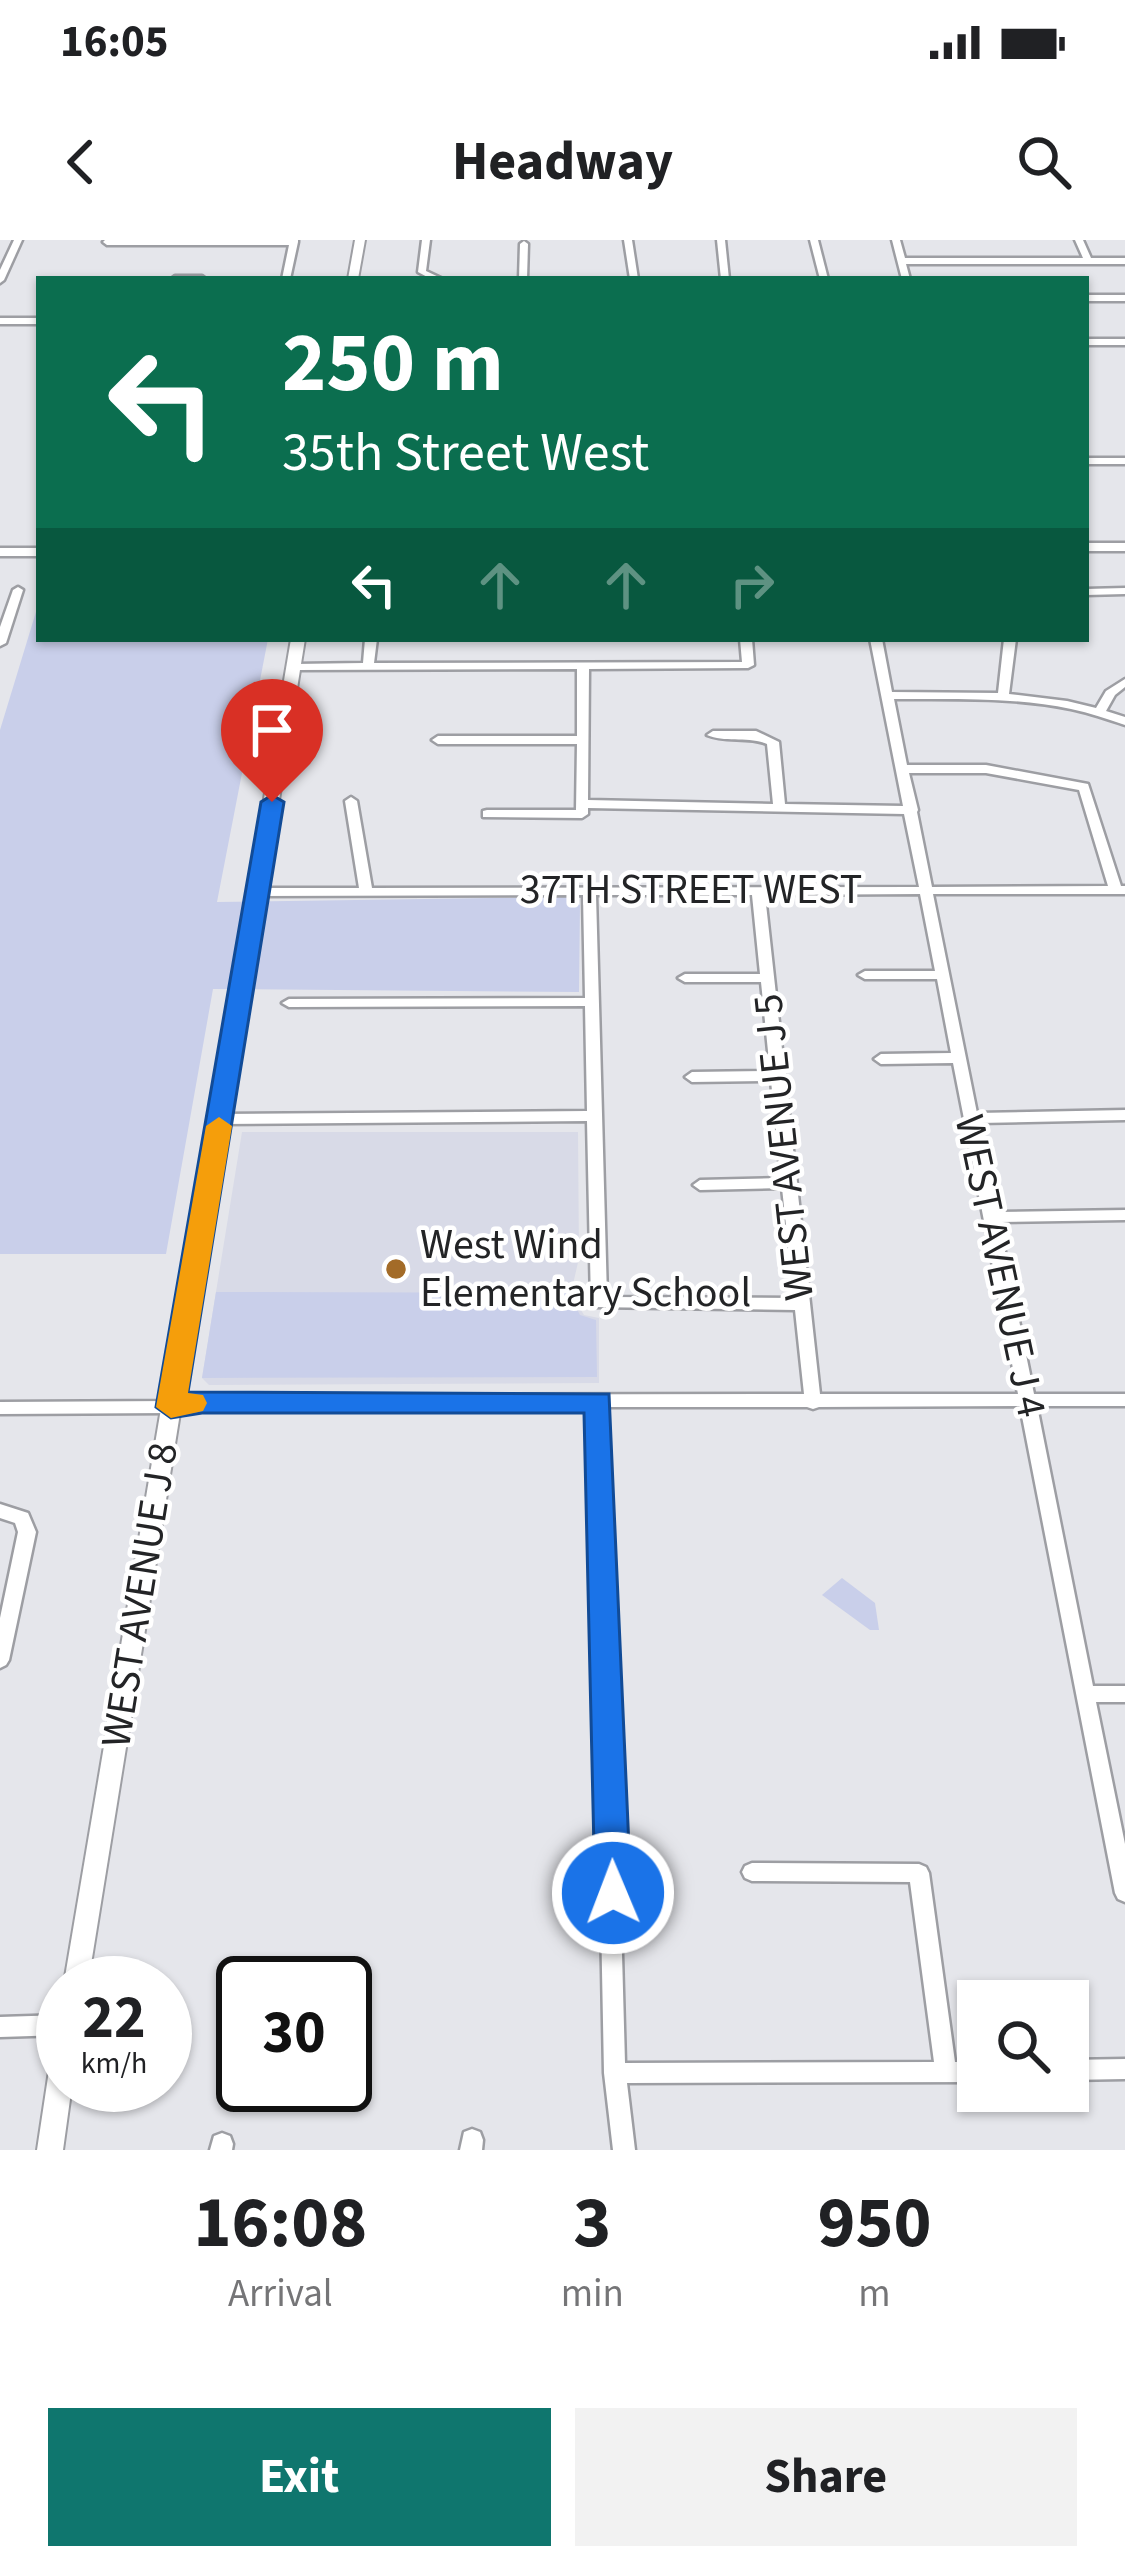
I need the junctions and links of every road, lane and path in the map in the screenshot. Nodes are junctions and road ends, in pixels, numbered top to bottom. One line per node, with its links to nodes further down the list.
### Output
1 (18, 240): 23 (street)
2 (360, 240): 16 (street)
3 (426, 240): 17 (street)
4 (628, 240): 19 (street)
5 (721, 240): 20 (street)
6 (814, 240): 21 (street)
7 (896, 240): 12 (street)
8 (1079, 240): 13 (street)
9 (294, 241): 10 (street); 15 (street)
10 (107, 242)
11 (524, 244): 18 (street)
12 (901, 260): 13 (street); 22 (street)
13 (1088, 261): 14 (street)
14 (1125, 261)
15 (287, 276)
16 (354, 276)
17 (425, 276)
18 (523, 276)
19 (634, 276)
20 (725, 276)
21 (823, 276)
22 (905, 276)
23 (0, 280)
24 (1089, 298): 25 (street)
25 (1125, 298)
26 (0, 321): 27 (street)
27 (36, 321)
28 (1089, 342): 29 (street)
29 (1124, 343)
30 (1125, 460): 31 (street)
31 (1089, 461)
32 (1089, 547): 33 (main road)
33 (1125, 547)
34 (0, 552): 35 (main road)
35 (36, 552)
36 (18, 590): 44 (street)
37 (1089, 592): 38 (street)
38 (1125, 592)
39 (298, 642): 47 (street, WEST AVENUE J 8)
40 (371, 642): 46 (street)
41 (746, 642): 45 (street)
42 (877, 642): 49 (street, WEST AVENUE J 4)
43 (1010, 642): 50 (street)
44 (0, 643)
45 (583, 666): 46 (street); 55 (street)
46 (368, 667): 47 (street)
47 (295, 668): 67 (street, WEST AVENUE J 8)
48 (1125, 682): 51 (street)
49 (887, 695): 50 (street); 56 (street, WEST AVENUE J 4)
50 (1003, 696): 51 (street)
51 (1100, 711): 52 (street)
52 (1125, 721)
53 (713, 736): 58 (street)
54 (438, 740): 55 (street)
55 (583, 740): 59 (street)
56 (905, 769): 60 (street, WEST AVENUE J 4); 63 (street)
57 (351, 801): 64 (street)
58 (778, 804): 59 (street); 60 (street)
59 (582, 809): 61 (street)
60 (912, 811): 62 (street, WEST AVENUE J 4)
61 (488, 814)
62 (926, 890): 63 (street, 37TH STREET WEST); 66 (street, 37TH STREET WEST); 69 (street, WEST AVENUE J 4)
63 (1120, 890)
64 (366, 891): 65 (street, 37TH STREET WEST); 67 (street, 37TH STREET WEST)
65 (590, 891): 66 (street, 37TH STREET WEST); 73 (street)
66 (758, 891): 71 (street, WEST AVENUE J 5)
67 (257, 892): 81 (street, WEST AVENUE J 8)
68 (865, 975): 69 (street)
69 (941, 975): 75 (street, WEST AVENUE J 4)
70 (685, 978): 71 (street)
71 (766, 978): 77 (street, WEST AVENUE J 5)
72 (289, 1003): 73 (street)
73 (590, 1003): 79 (street)
74 (881, 1058): 75 (street)
75 (957, 1058): 80 (street, WEST AVENUE J 4)
76 (692, 1076): 77 (street)
77 (777, 1076): 82 (street, WEST AVENUE J 5)
78 (1125, 1115): 80 (street)
79 (592, 1117): 81 (street); 86 (street)
80 (970, 1118): 85 (street, WEST AVENUE J 4)
81 (220, 1119): 91 (street, WEST AVENUE J 8)
82 (788, 1183): 83 (street); 86 (street, WEST AVENUE J 5)
83 (700, 1184)
84 (1125, 1215): 85 (street)
85 (990, 1217): 88 (street, WEST AVENUE J 4)
86 (802, 1304): 90 (street, WEST AVENUE J 5)
87 (1125, 1400): 88 (street)
88 (1028, 1401): 90 (street); 95 (street, WEST AVENUE J 4)
89 (599, 1402): 90 (street); 91 (street); 105 (street)
90 (813, 1403)
91 (171, 1407): 92 (street); 100 (street, WEST AVENUE J 8)
92 (0, 1408)
93 (0, 1511): 94 (street)
94 (0, 1660)
95 (1087, 1694): 96 (street); 97 (street, WEST AVENUE J 4)
96 (1125, 1694)
97 (1122, 1865): 99 (street, WEST AVENUE J 4)
98 (752, 1872): 106 (street)
99 (1125, 1893)
100 (80, 1956)
101 (36, 2026): 102 (street)
102 (0, 2027)
103 (1125, 2069): 104 (street)
104 (1089, 2070)
105 (615, 2073): 106 (street); 110 (street)
106 (946, 2073): 107 (street)
107 (957, 2073)
108 (56, 2112): 109 (street)
109 (50, 2150)
110 (624, 2150)

